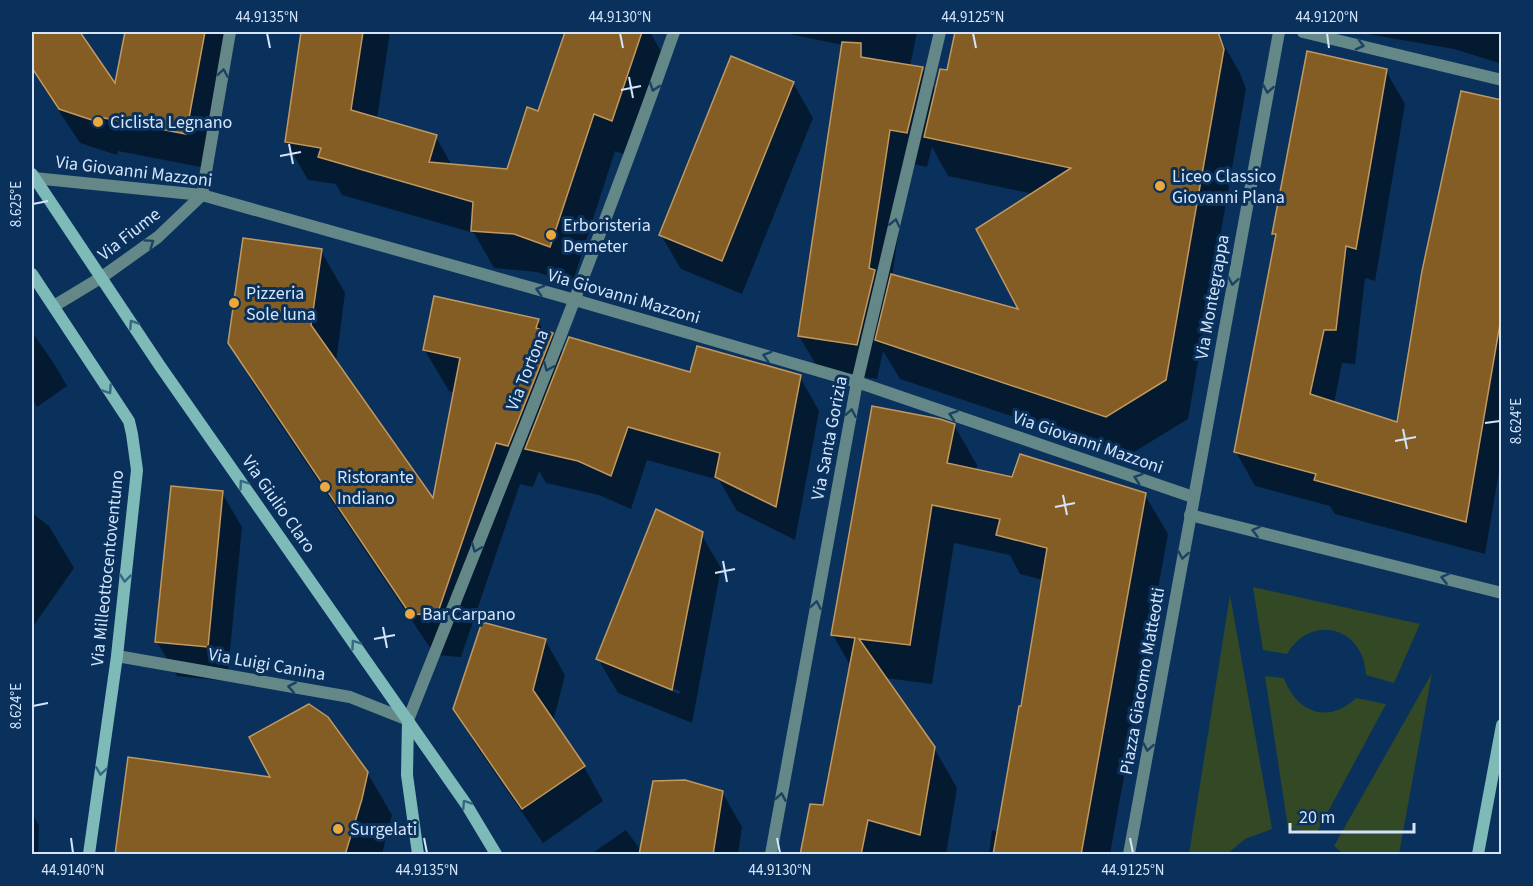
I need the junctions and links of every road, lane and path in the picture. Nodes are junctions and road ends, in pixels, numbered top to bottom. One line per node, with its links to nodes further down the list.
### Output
1 (230, 32): 8 (street, one-way to 1)
2 (674, 32): 11 (street, Via Tortona, one-way to 11)
3 (940, 32): 13 (street, Via Santa Gorizia, one-way to 3)
4 (1279, 32): 14 (street, Via Montegrappa, one-way to 14)
5 (1303, 32): 6 (street, one-way to 6)
6 (1502, 80)
7 (33, 176): 8 (street, Via Giovanni Mazzoni); 10 (street, Via Giulio Claro)
8 (202, 195): 10 (street, Via Fiume, one-way to 8); 11 (street, Via Giovanni Mazzoni, one-way to 8)
9 (32, 274): 12 (street, Via Milleottocentoventuno)
10 (102, 277): 12 (street, Via Fiume); 18 (street, Via Giulio Claro, one-way to 10)
11 (575, 300): 13 (street, Via Giovanni Mazzoni, one-way to 11); 18 (street, Via Tortona, one-way to 18)
12 (54, 306): 17 (street, Via Milleottocentoventuno, one-way to 17)
13 (857, 382): 14 (street, Via Giovanni Mazzoni, one-way to 13); 23 (street, Via Santa Gorizia, one-way to 13)
14 (1193, 497): 15 (street, Piazza Giacomo Matteotti)
15 (1190, 514): 16 (street, one-way to 15); 24 (street, Piazza Giacomo Matteotti, one-way to 24)
16 (1502, 592)
17 (117, 656): 18 (street, Via Luigi Canina, one-way to 17); 20 (street, Via Milleottocentoventuno, one-way to 20)
18 (408, 720): 21 (street); 22 (street, Via Giulio Claro, one-way to 18)
19 (1502, 725): 25 (street)
20 (89, 855)
21 (418, 855)
22 (496, 855)
23 (771, 855)
24 (1129, 855)
25 (1478, 855)

